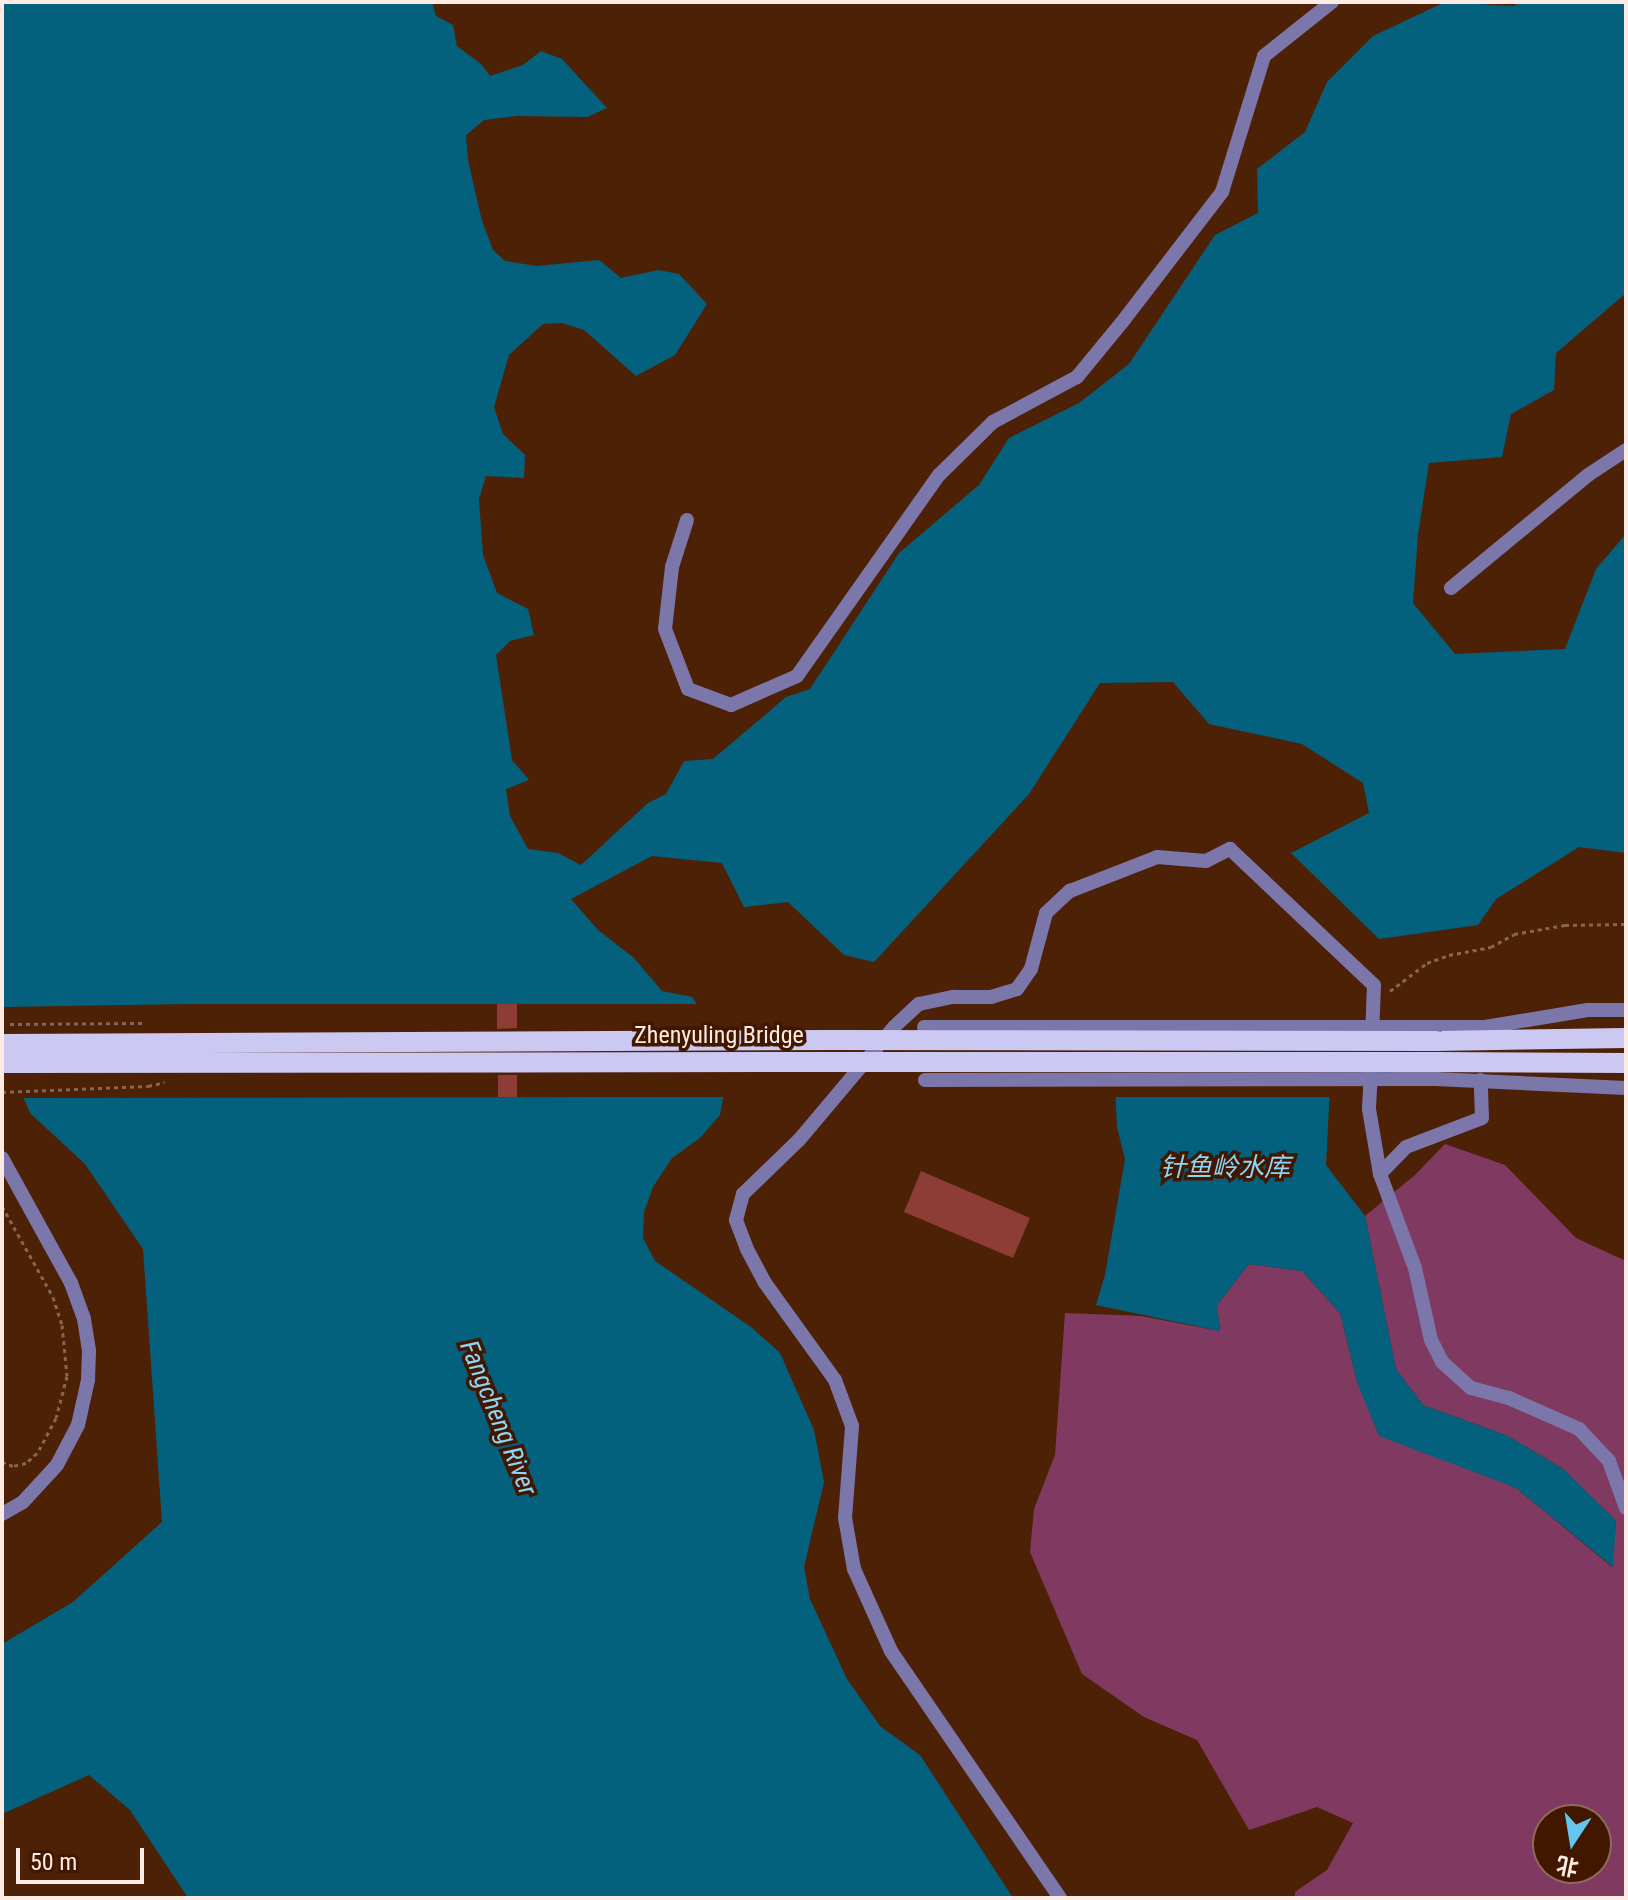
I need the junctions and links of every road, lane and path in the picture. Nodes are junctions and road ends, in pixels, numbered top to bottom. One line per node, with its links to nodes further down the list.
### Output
1 (1332, 2): 3 (street)
2 (1626, 450): 4 (street)
3 (687, 520)
4 (1451, 588)
5 (1626, 924): 6 (path)
6 (1374, 1003): 22 (street); 27 (street)
7 (1626, 1010): 13 (street)
8 (144, 1023): 9 (path)
9 (2, 1024)
10 (924, 1027): 13 (street, bridge)
11 (1626, 1038): 13 (main road)
12 (2, 1044): 13 (main road, Zhenyuling Bridge, bridge)
13 (1436, 1052): 14 (main road, Zhenyuling Bridge, bridge); 15 (main road); 17 (street, bridge); 18 (street)
14 (2, 1063)
15 (1626, 1063)
16 (176, 1080): 20 (path)
17 (925, 1080)
18 (1481, 1080): 19 (street); 22 (street)
19 (1626, 1088)
20 (2, 1092)
21 (2, 1158): 26 (street)
22 (1380, 1174): 25 (street)
23 (2, 1206): 24 (path)
24 (2, 1462)
25 (1626, 1508)
26 (2, 1514)
27 (1060, 1898)

